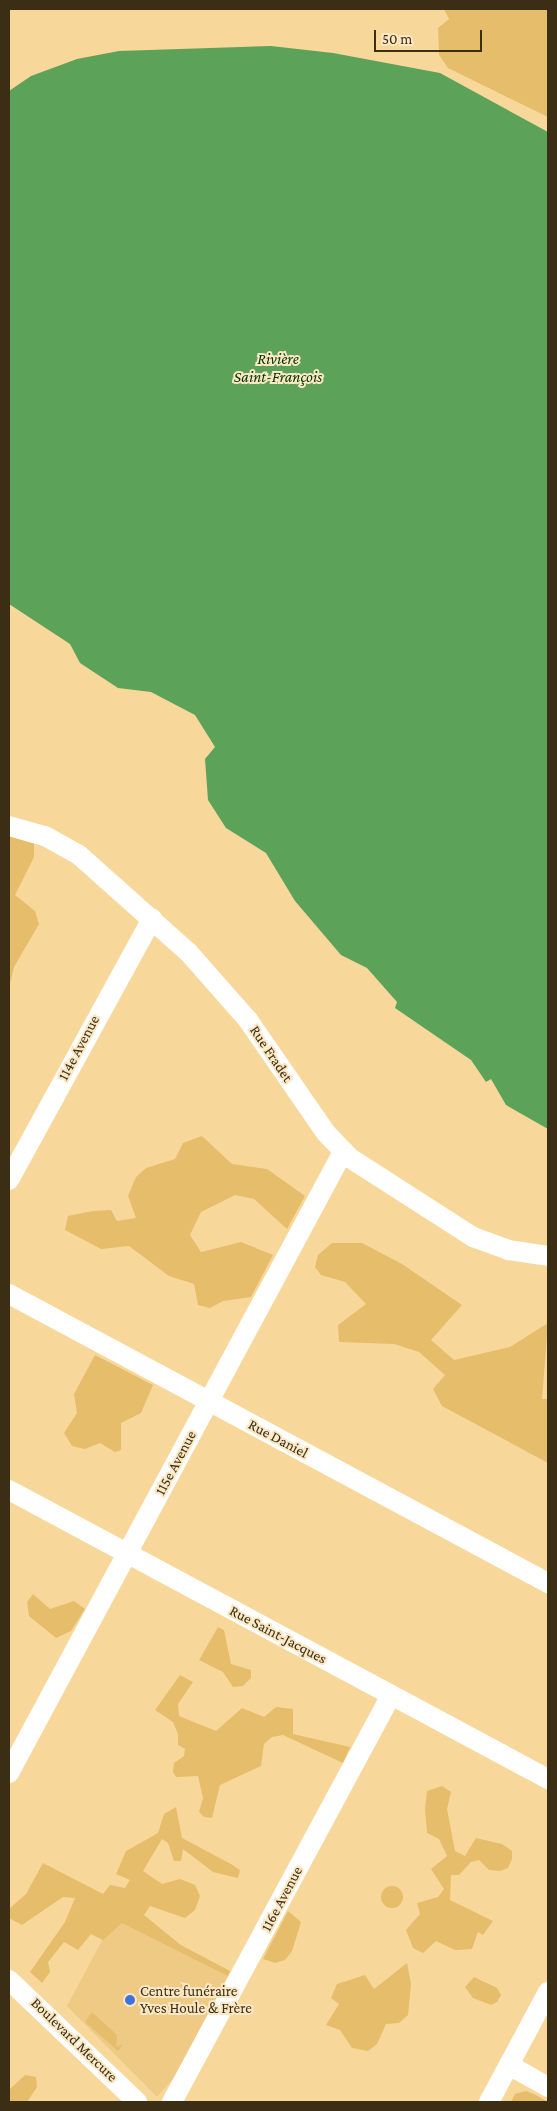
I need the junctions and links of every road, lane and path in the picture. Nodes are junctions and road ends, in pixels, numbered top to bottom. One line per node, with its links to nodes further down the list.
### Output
1 (9, 826): 2 (street, Rue Fradet)
2 (152, 919): 3 (street, Rue Fradet); 4 (street, 114e Avenue)
3 (343, 1152): 5 (street, Rue Fradet); 7 (street, 115e Avenue)
4 (9, 1180)
5 (548, 1256)
6 (9, 1294): 7 (street, Rue Daniel)
7 (208, 1401): 9 (street, 115e Avenue); 10 (street, Rue Daniel)
8 (9, 1490): 9 (street, Rue Saint-Jacques)
9 (128, 1554): 11 (street, Rue Saint-Jacques); 12 (street, 115e Avenue)
10 (548, 1583)
11 (391, 1695): 13 (street, Rue Saint-Jacques); 19 (street, 116e Avenue)
12 (9, 1774)
13 (548, 1779)
14 (9, 1980): 18 (street, Boulevard Mercure)
15 (548, 1992): 16 (street)
16 (509, 2065): 17 (street); 20 (street)
17 (548, 2087)
18 (137, 2102)
19 (172, 2102)
20 (489, 2102)

